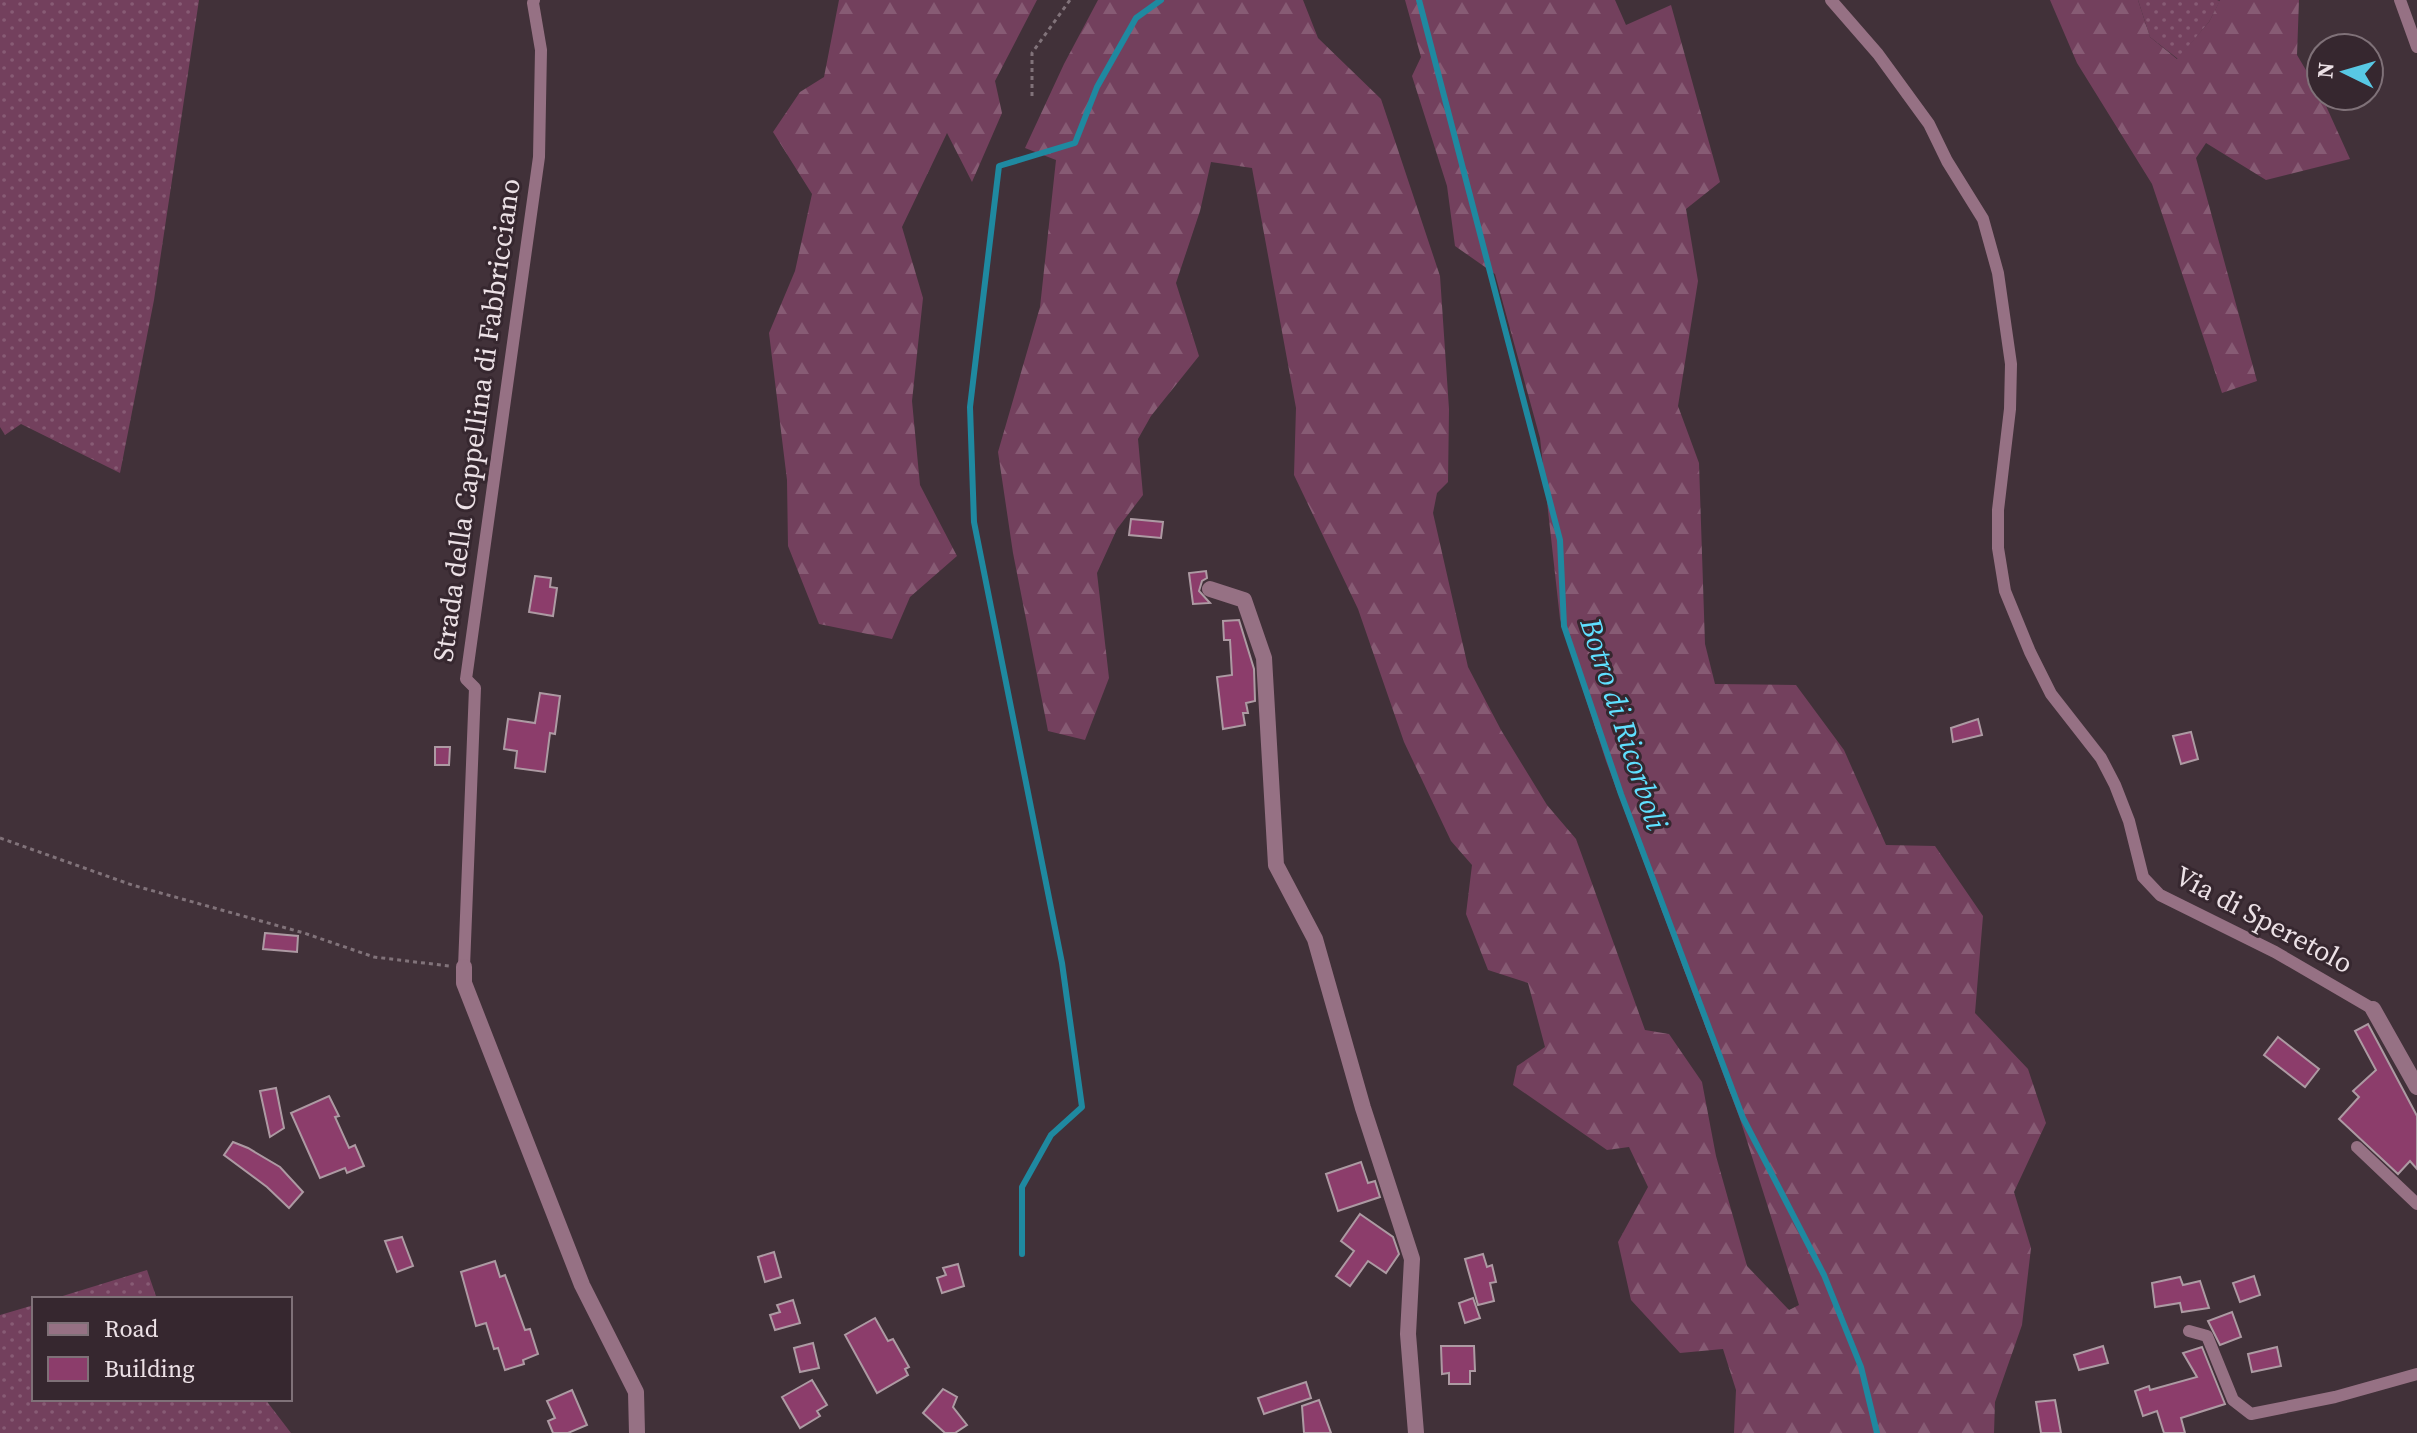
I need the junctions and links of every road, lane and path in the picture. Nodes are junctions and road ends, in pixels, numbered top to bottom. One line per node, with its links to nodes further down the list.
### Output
1 (534, 0): 9 (lane, Strada della Cappellina di Fabbricciano)
2 (1070, 0): 6 (path)
3 (1831, 0): 10 (lane, Via di Speretolo)
4 (2400, 0): 5 (lane)
5 (2417, 47)
6 (1032, 96)
7 (1210, 589): 17 (street)
8 (0, 838): 9 (path)
9 (464, 967): 16 (street, Strada della Cappellina di Fabbricciano)
10 (2373, 1009): 11 (street, Via di Speretolo)
11 (2417, 1087)
12 (2357, 1147): 13 (lane)
13 (2417, 1204)
14 (2189, 1331): 15 (lane)
15 (2417, 1374)
16 (637, 1433)
17 (1416, 1433)

